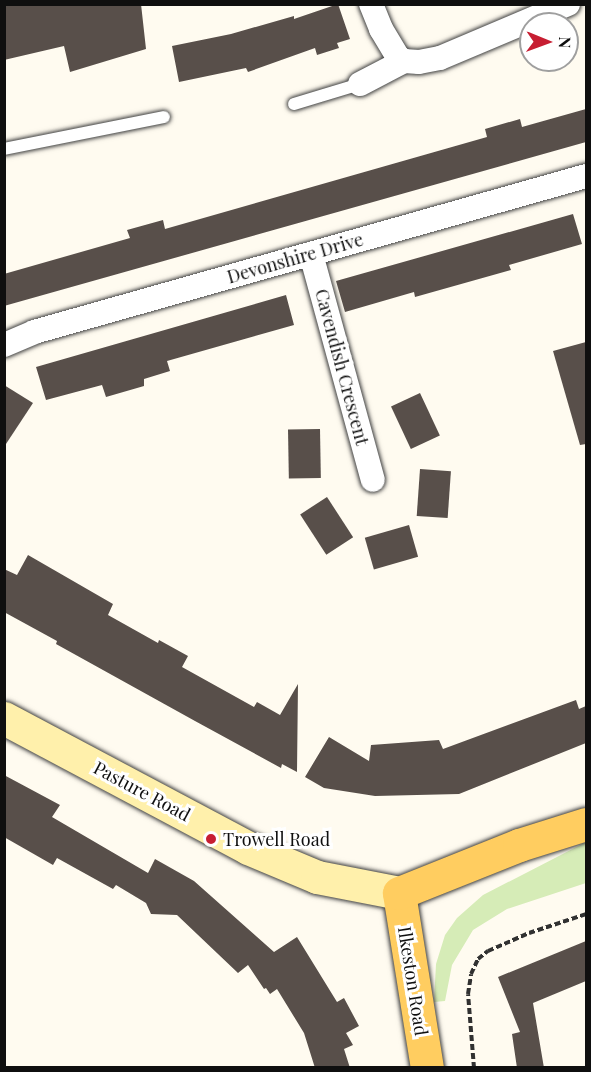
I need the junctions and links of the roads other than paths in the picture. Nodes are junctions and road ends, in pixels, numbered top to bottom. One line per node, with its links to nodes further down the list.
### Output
1 (371, 4): 3 (street)
2 (568, 4): 3 (street)
3 (404, 61): 4 (street)
4 (360, 84): 5 (lane)
5 (294, 104)
6 (164, 117): 7 (lane)
7 (4, 149)
8 (585, 181): 9 (street, Devonshire Drive)
9 (311, 254): 10 (street, Devonshire Drive); 11 (street, Cavendish Crescent)
10 (4, 345)
11 (373, 480)
12 (4, 718): 14 (main road, Pasture Road)
13 (586, 824): 14 (main road)
14 (399, 893): 15 (main road, Ilkeston Road)
15 (428, 1068)

